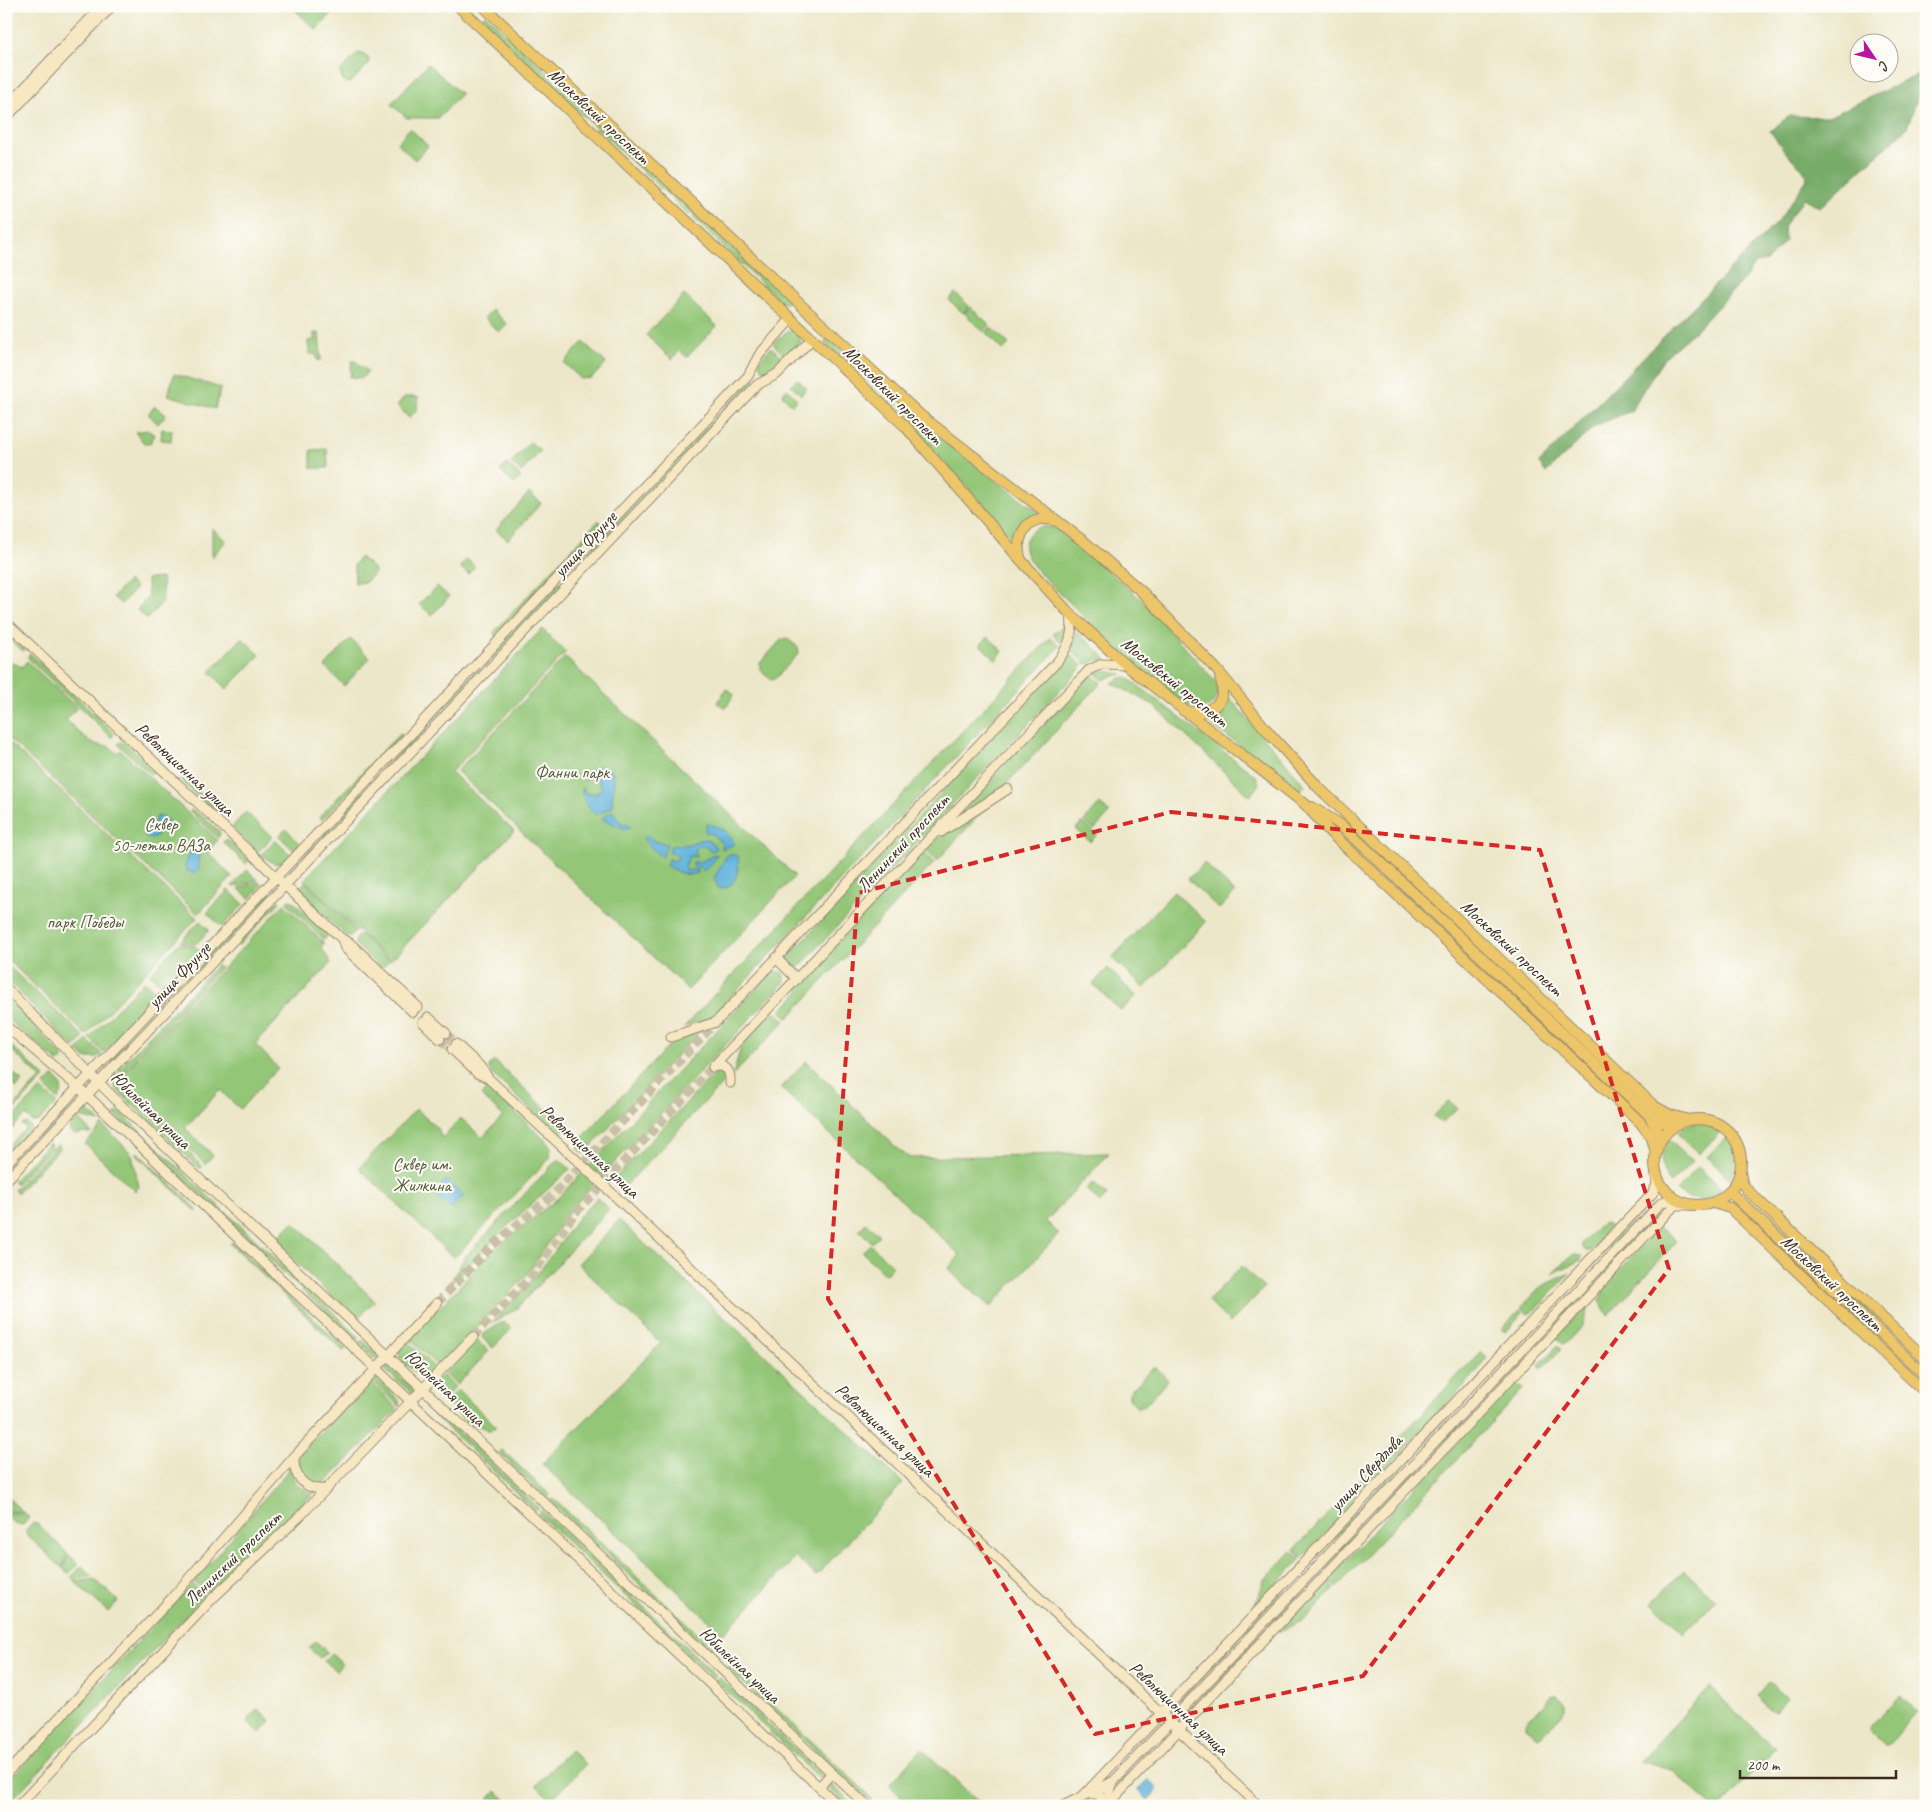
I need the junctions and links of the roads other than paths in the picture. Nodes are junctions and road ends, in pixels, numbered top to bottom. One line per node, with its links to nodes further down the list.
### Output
1 (102, 6): 5 (main road)
2 (112, 6): 6 (main road)
3 (458, 6): 8 (main road, Московский проспект)
4 (483, 6): 7 (main road, Московский проспект)
5 (6, 107)
6 (6, 118)
7 (803, 307): 8 (main road, улица Фрунзе); 9 (main road, Московский проспект)
8 (791, 320): 10 (main road, Московский проспект); 11 (main road, улица Фрунзе)
9 (823, 326): 10 (main road, улица Фрунзе); 15 (main road, Московский проспект)
10 (812, 339): 13 (main road, улица Фрунзе); 16 (main road, Московский проспект)
11 (757, 360): 12 (main road, улица Фрунзе); 13 (main road)
12 (748, 376): 14 (main road); 17 (main road, улица Фрунзе)
13 (773, 376): 14 (main road, улица Фрунзе)
14 (757, 385): 18 (main road, улица Фрунзе)
15 (1057, 521): 16 (main road); 24 (main road, Московский проспект)
16 (1020, 558): 21 (main road, Московский проспект)
17 (575, 561): 18 (main road); 19 (main road, улица Фрунзе)
18 (584, 569): 20 (main road, улица Фрунзе)
19 (556, 581): 20 (main road); 26 (main road, улица Фрунзе)
20 (565, 589): 28 (main road, улица Фрунзе)
21 (1071, 615): 23 (main road, Московский проспект); 35 (main road, Ленинский проспект)
22 (6, 622): 33 (main road, Революционная улица)
23 (1126, 665): 25 (main road, Московский проспект); 32 (main road, Ленинский проспект)
24 (1218, 671): 25 (main road); 29 (main road, Московский проспект)
25 (1183, 711): 30 (main road, Московский проспект)
26 (367, 782): 28 (main road); 33 (main road, улица Фрунзе)
27 (1008, 789): 32 (main road)
28 (375, 790): 34 (main road, улица Фрунзе)
29 (1320, 790): 30 (main road); 31 (main road, Московский проспект); 50 (main road, Московский проспект)
30 (1308, 805): 31 (main road, Московский проспект); 53 (main road, Московский проспект)
31 (1341, 825): 49 (main road, Московский проспект)
32 (928, 840): 36 (main road, Ленинский проспект)
33 (276, 878): 34 (main road, Революционная улица); 44 (main road, улица Фрунзе)
34 (285, 886): 38 (main road, Революционная улица); 46 (main road, улица Фрунзе)
35 (776, 958): 36 (main road); 42 (main road, Ленинский проспект)
36 (797, 979): 45 (main road, Ленинский проспект)
37 (6, 988): 44 (main road, Юбилейная улица)
38 (415, 1010)
39 (425, 1019): 41 (main road)
40 (6, 1026): 47 (main road, Юбилейная улица)
41 (443, 1036)
42 (671, 1036)
43 (454, 1046): 75 (main road, Революционная улица, bridge)
44 (91, 1075): 46 (main road, Юбилейная улица); 47 (main road, улица Фрунзе)
45 (730, 1082)
46 (99, 1083): 48 (main road, улица Фрунзе); 66 (main road, Юбилейная улица)
47 (79, 1088): 48 (main road, Юбилейная улица); 54 (main road, улица Фрунзе)
48 (87, 1096): 57 (main road, улица Фрунзе); 68 (main road, Юбилейная улица)
49 (1648, 1114): 51 (main road, Московский проспект); 52 (main road, Московский проспект)
50 (1689, 1120): 51 (main road); 56 (main road)
51 (1673, 1127): 52 (main road)
52 (1662, 1138): 53 (main road)
53 (1656, 1152): 55 (main road)
54 (6, 1164)
55 (1655, 1166): 58 (main road); 75 (main road, улица Свердлова)
56 (1740, 1172): 59 (main road); 67 (main road, Московский проспект)
57 (6, 1181)
58 (1659, 1181): 60 (main road); 61 (main road)
59 (1730, 1192): 62 (main road); 69 (main road, Московский проспект)
60 (1661, 1203): 61 (main road); 76 (main road, улица Свердлова)
61 (1682, 1203): 63 (main road)
62 (1713, 1203): 63 (main road); 71 (main road, Московский проспект)
63 (1693, 1205): 77 (main road)
64 (437, 1303): 66 (main road, Ленинский проспект)
65 (473, 1336): 70 (main road, Ленинский проспект)
66 (388, 1356): 68 (main road, Ленинский проспект); 70 (main road, Юбилейная улица)
67 (1926, 1359)
68 (376, 1369): 72 (main road, Юбилейная улица); 73 (main road, Ленинский проспект)
69 (1926, 1376)
70 (424, 1390): 72 (main road, Ленинский проспект); 78 (main road, Юбилейная улица)
71 (1926, 1393)
72 (411, 1402): 74 (main road, Ленинский проспект); 81 (main road, Юбилейная улица)
73 (294, 1458): 74 (main road); 79 (main road, Ленинский проспект)
74 (327, 1489): 84 (main road, Ленинский проспект)
75 (1162, 1713): 76 (main road, Революционная улица); 82 (main road, улица Свердлова)
76 (1171, 1722): 77 (main road, Революционная улица); 80 (main road, улица Свердлова)
77 (1179, 1729): 83 (main road); 88 (main road, Революционная улица)
78 (832, 1773): 81 (main road); 86 (main road, Юбилейная улица)
79 (6, 1774)
80 (1114, 1781): 82 (main road, улица Свердлова); 83 (main road, улица Свердлова)
81 (819, 1787): 85 (main road, Юбилейная улица)
82 (1087, 1794): 83 (main road); 87 (main road, улица Свердлова)
83 (1105, 1805)
84 (18, 1806)
85 (839, 1806)
86 (867, 1806)
87 (1063, 1806)
88 (1259, 1806)

